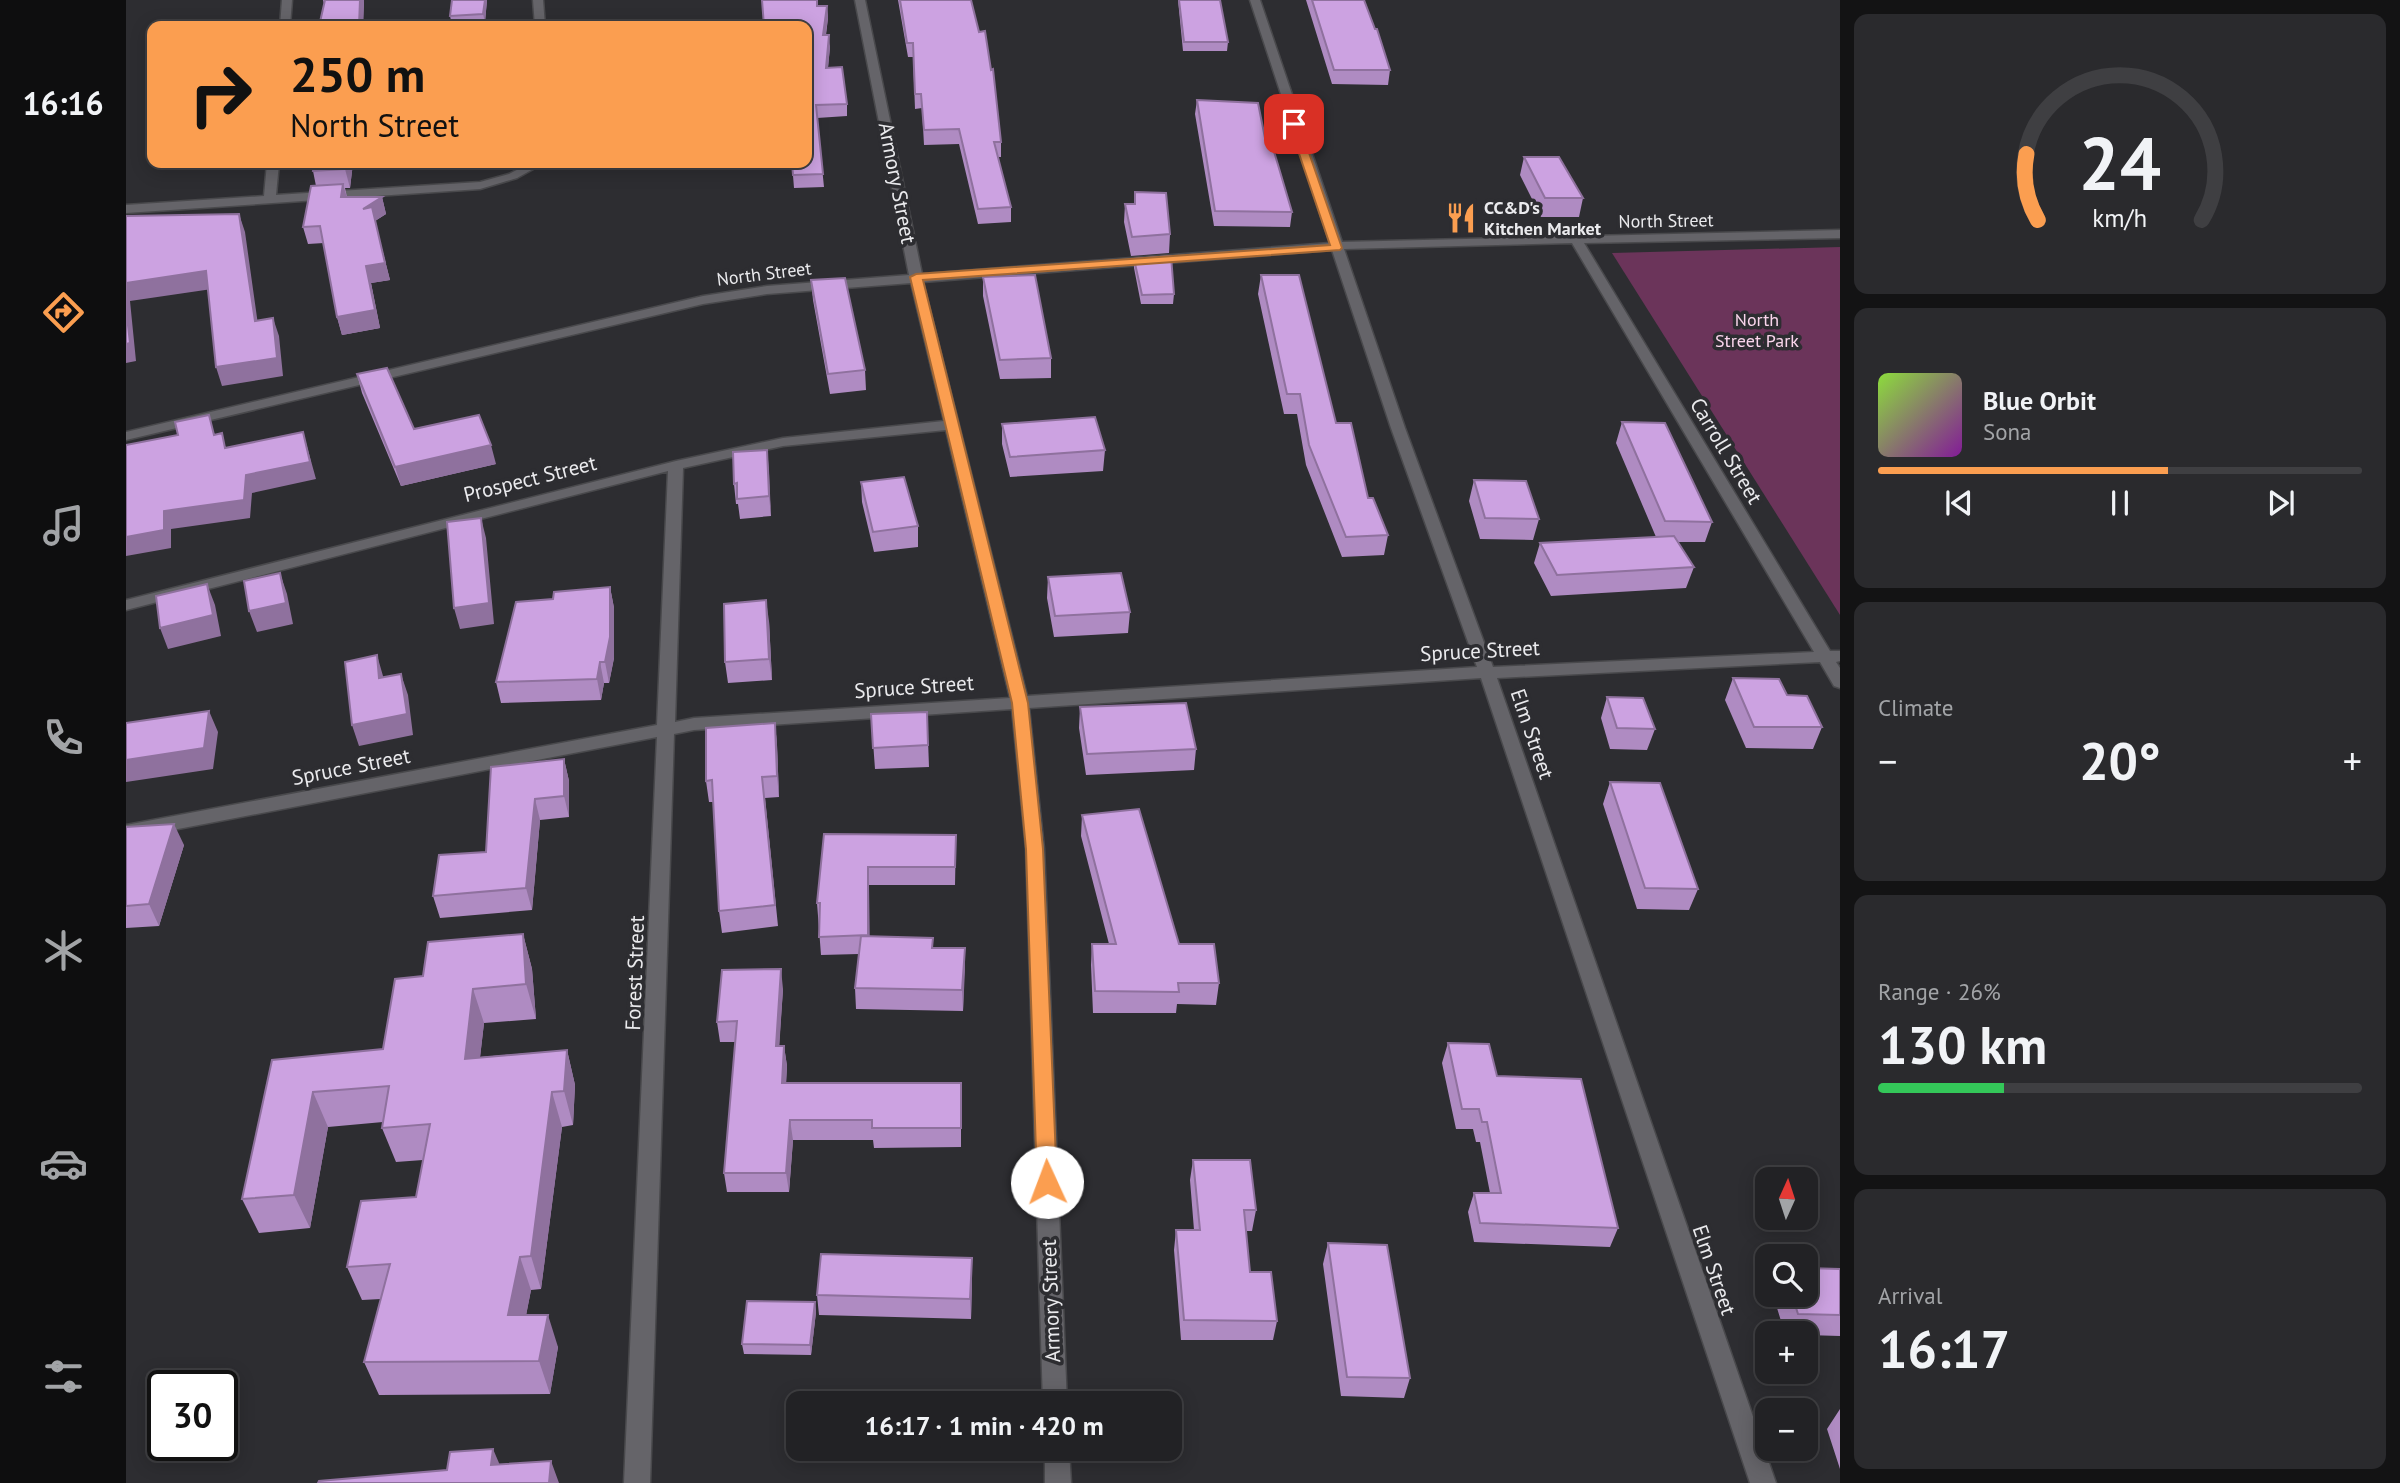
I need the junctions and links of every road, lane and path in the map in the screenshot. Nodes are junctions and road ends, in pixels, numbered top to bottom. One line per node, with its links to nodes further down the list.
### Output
1 (287, 0): 5 (street)
2 (538, 0): 6 (street)
3 (860, 0): 14 (street, Armory Street)
4 (1255, 0): 13 (street, Elm Street)
5 (285, 21)
6 (540, 21)
7 (273, 168): 9 (street)
8 (528, 168): 9 (street)
9 (270, 201): 10 (street)
10 (126, 209)
11 (1840, 234): 12 (street, North Street)
12 (1576, 240): 13 (street, North Street); 19 (street, Carroll Street)
13 (1336, 248): 14 (street, North Street); 20 (street, Elm Street)
14 (916, 277): 15 (street, Armory Street); 16 (street, North Street)
15 (950, 425): 17 (street, Prospect Street); 22 (street, Armory Street)
16 (126, 436)
17 (676, 465): 18 (street, Prospect Street); 23 (street, Forest Street)
18 (126, 605)
19 (1832, 656): 20 (street, Spruce Street); 21 (street, Carroll Street)
20 (1487, 672): 22 (street, Spruce Street); 29 (street, Elm Street)
21 (1840, 682)
22 (1020, 703): 23 (street, Spruce Street); 25 (street, Armory Street)
23 (668, 729): 24 (street, Spruce Street); 27 (street, Forest Street)
24 (126, 832)
25 (1055, 1391)
26 (1057, 1461): 28 (street)
27 (637, 1483)
28 (1058, 1483)
29 (1763, 1483)

